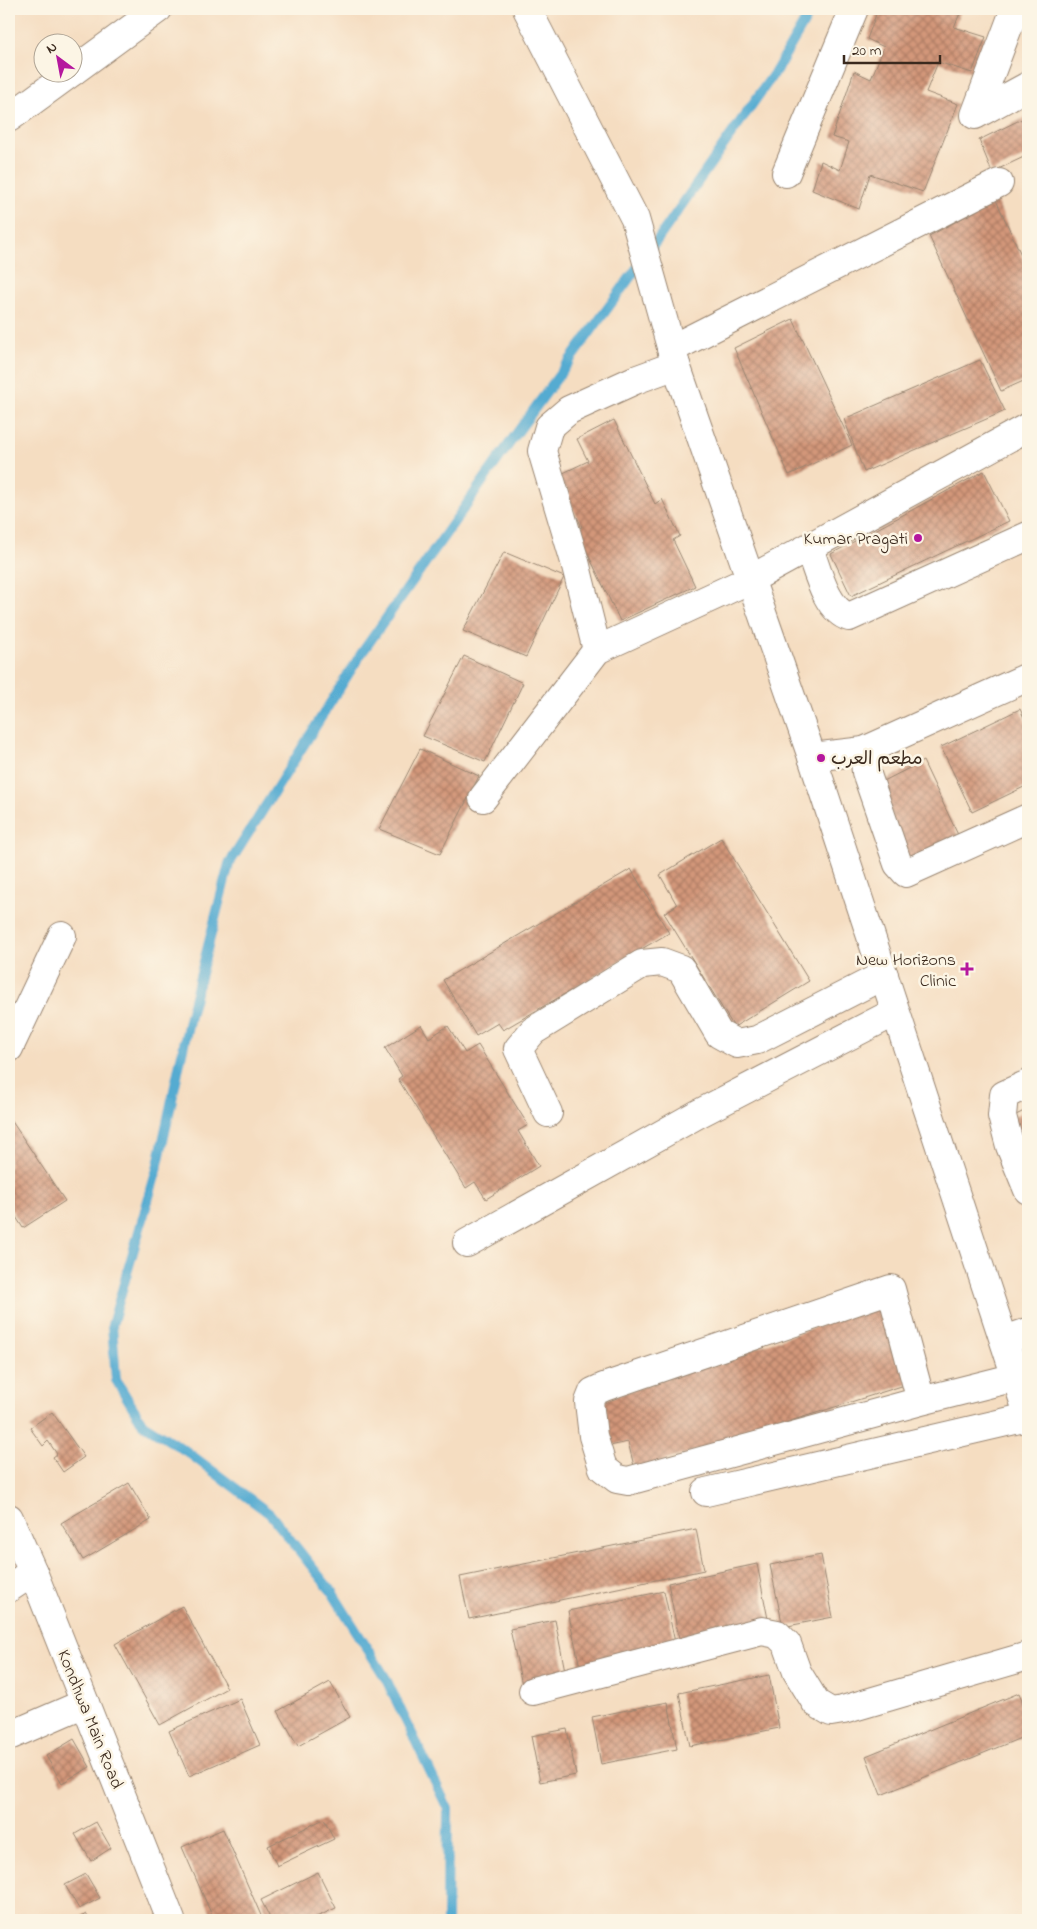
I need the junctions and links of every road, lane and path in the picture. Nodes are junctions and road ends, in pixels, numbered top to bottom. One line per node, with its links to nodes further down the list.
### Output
1 (158, 9): 5 (street)
2 (527, 9): 11 (street)
3 (854, 9): 9 (street)
4 (1015, 9): 7 (street)
5 (82, 65)
6 (58, 82): 8 (street)
7 (1028, 86)
8 (9, 118)
9 (786, 173)
10 (999, 183): 11 (street)
11 (674, 357): 15 (street); 16 (street)
12 (1028, 428): 14 (street)
13 (1028, 536): 14 (street)
14 (809, 548): 15 (street)
15 (751, 579): 16 (street); 19 (street)
16 (597, 650): 20 (street)
17 (1028, 677): 18 (street)
18 (864, 752): 19 (street); 21 (street)
19 (812, 757): 23 (street)
20 (484, 798)
21 (1028, 818)
22 (62, 936): 25 (street)
23 (884, 975): 24 (street); 27 (street)
24 (895, 1012): 29 (street); 30 (street)
25 (9, 1048)
26 (1028, 1084): 28 (street)
27 (548, 1113)
28 (1028, 1190)
29 (467, 1243)
30 (1016, 1336): 31 (street)
31 (1016, 1377): 32 (street); 33 (street)
32 (921, 1401): 32 (street)
33 (1028, 1416): 34 (street)
34 (706, 1492)
35 (9, 1518): 36 (street, Kondhwa Main Road)
36 (34, 1572): 37 (street); 40 (street, Kondhwa Main Road)
37 (9, 1588)
38 (1028, 1656): 39 (street)
39 (533, 1691)
40 (85, 1703): 41 (street); 42 (street, Kondhwa Main Road)
41 (9, 1736)
42 (171, 1920)

